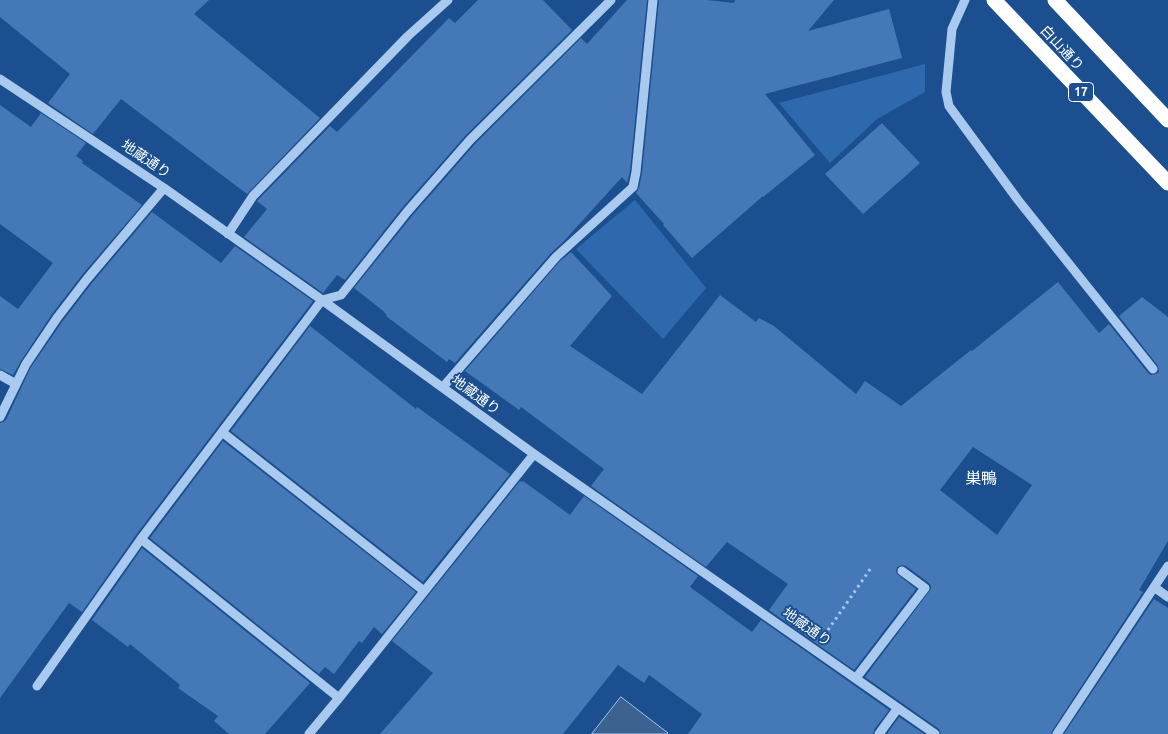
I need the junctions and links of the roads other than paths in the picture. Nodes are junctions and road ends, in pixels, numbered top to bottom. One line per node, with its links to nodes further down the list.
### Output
1 (448, 0): 11 (street)
2 (611, 0): 12 (street)
3 (653, 0): 16 (street)
4 (965, 0): 13 (street)
5 (994, 0): 9 (highway, 白山通り / 17)
6 (1055, 0): 8 (highway, 白山通り)
7 (0, 79): 10 (street, 地蔵通り)
8 (1168, 120)
9 (1168, 183)
10 (164, 188): 11 (street, 地蔵通り); 15 (street)
11 (228, 234): 12 (street, 地蔵通り)
12 (322, 300): 16 (street, 地蔵通り); 18 (street)
13 (1153, 369)
14 (0, 375): 15 (street)
15 (16, 384): 17 (street)
16 (443, 387): 19 (street, 地蔵通り)
17 (0, 417)
18 (222, 432): 20 (street); 24 (street)
19 (534, 454): 24 (street); 26 (street, 地蔵通り)
20 (141, 538): 27 (street); 28 (street)
21 (1168, 566): 23 (street)
22 (902, 571): 26 (street)
23 (1154, 587): 25 (street); 33 (street)
24 (424, 591): 28 (street)
25 (1168, 597)
26 (856, 678): 29 (street, 地蔵通り)
27 (37, 686)
28 (339, 698): 30 (street)
29 (898, 708): 31 (street); 32 (street, 地蔵通り)
30 (309, 734)
31 (879, 734)
32 (936, 734)
33 (1057, 734)

